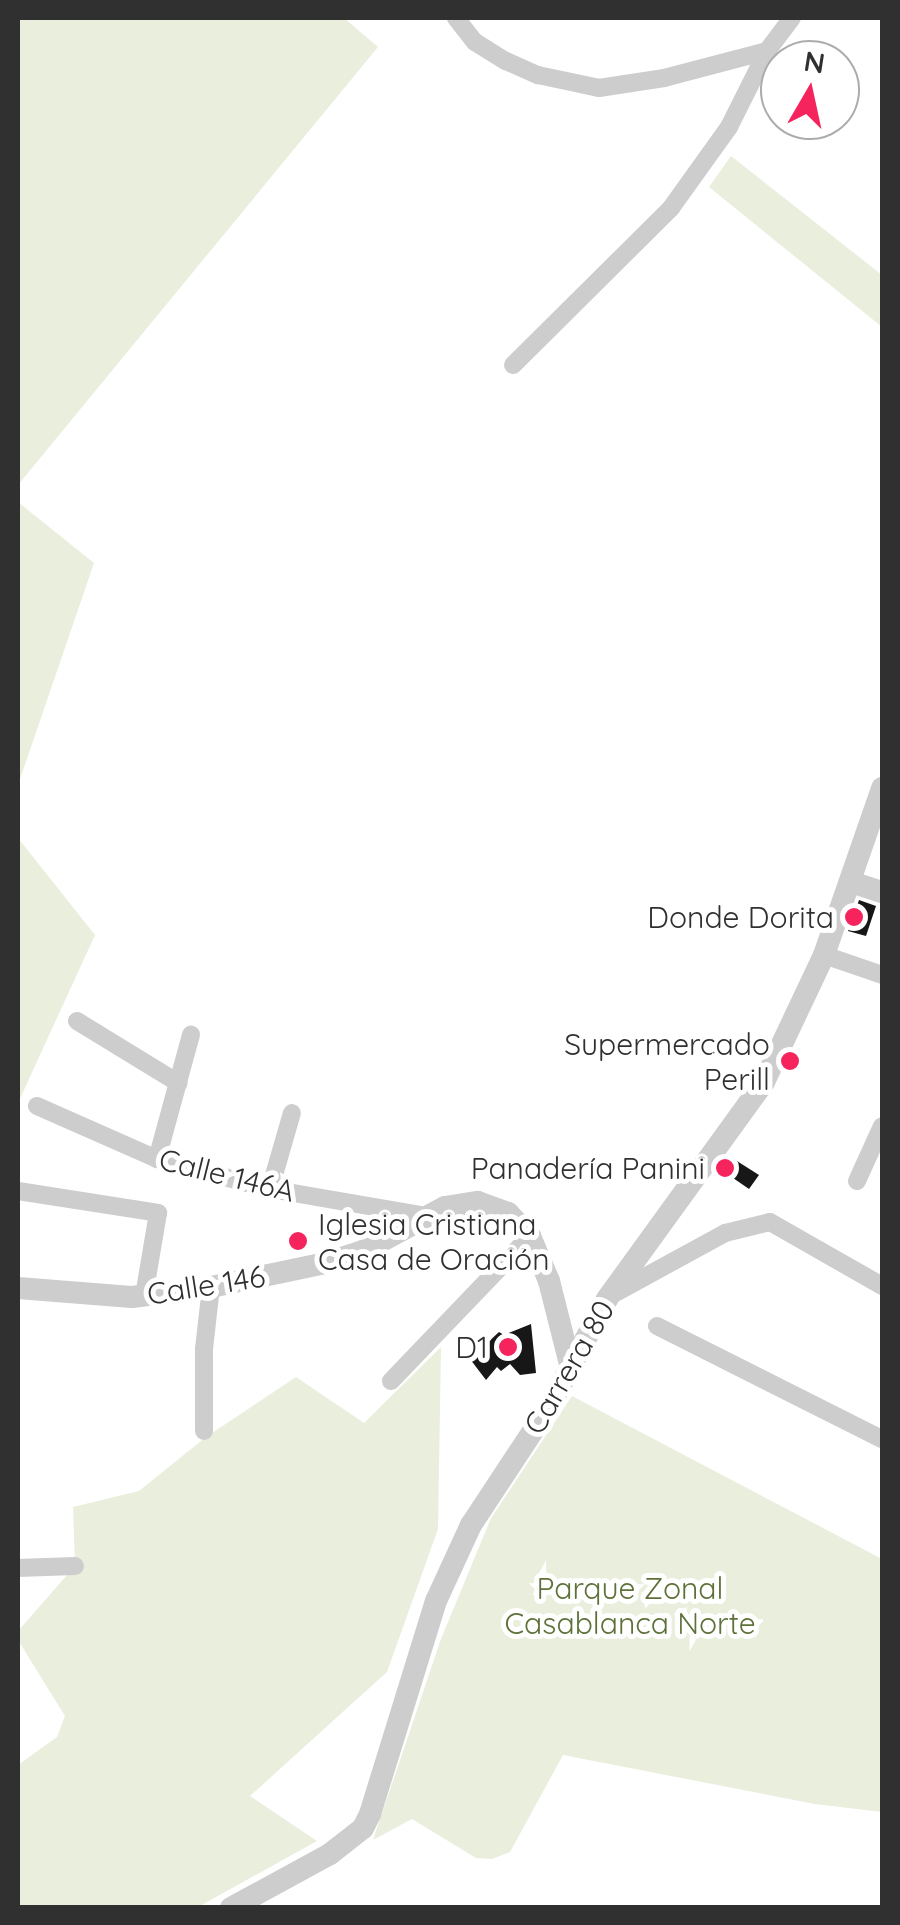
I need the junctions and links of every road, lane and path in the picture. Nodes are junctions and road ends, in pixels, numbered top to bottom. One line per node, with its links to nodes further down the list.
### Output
1 (456, 18): 4 (street)
2 (792, 18): 3 (street)
3 (775, 40)
4 (760, 53)
5 (760, 65): 6 (street)
6 (513, 366)
7 (882, 788): 8 (street, Carrera 80)
8 (851, 882): 9 (street); 10 (street, Carrera 80)
9 (882, 892)
10 (824, 955): 11 (street); 28 (street, Carrera 80)
11 (882, 975)
12 (76, 1021): 14 (street)
13 (190, 1035): 14 (street)
14 (178, 1084): 18 (street)
15 (37, 1106): 18 (street, Calle 146A)
16 (292, 1113): 20 (street)
17 (882, 1126): 19 (street)
18 (157, 1158): 20 (street, Calle 146A)
19 (857, 1181)
20 (270, 1188): 22 (street, Calle 146A)
21 (18, 1191): 27 (street)
22 (426, 1216): 23 (street, Calle 146); 26 (street, Calle 146)
23 (530, 1236): 30 (street); 31 (street)
24 (882, 1286): 28 (street)
25 (18, 1288): 27 (street, Calle 146)
26 (212, 1288): 27 (street, Calle 146); 33 (street)
27 (144, 1296)
28 (607, 1299): 30 (street, Carrera 80)
29 (657, 1326): 34 (street)
30 (572, 1368): 37 (street, Carrera 80)
31 (392, 1381)
32 (882, 1415): 34 (street)
33 (204, 1431)
34 (878, 1437)
35 (76, 1566): 36 (street)
36 (18, 1568)
37 (231, 1908)

